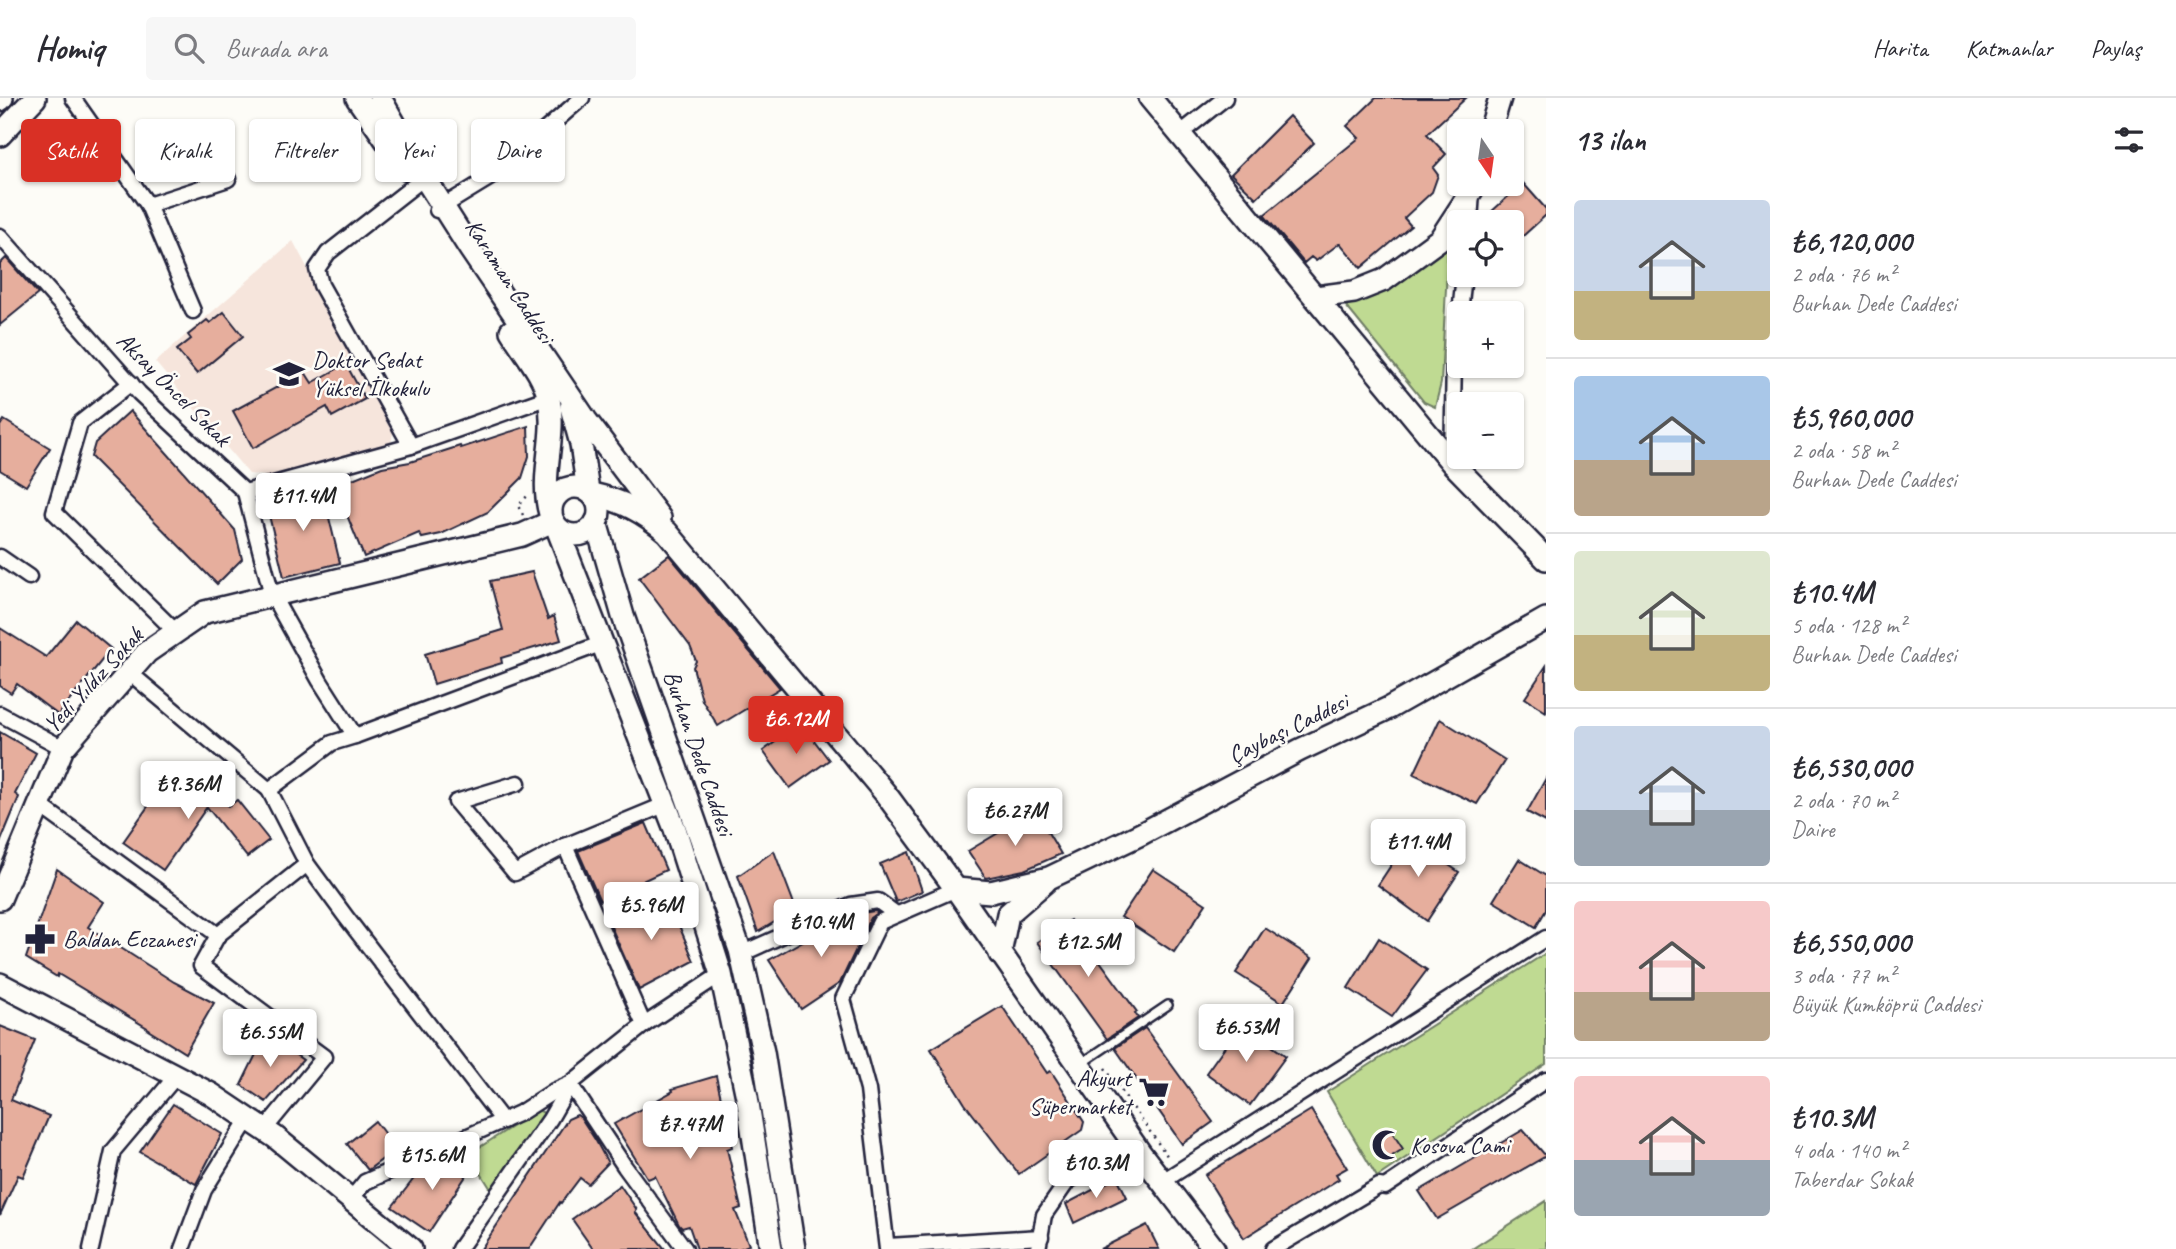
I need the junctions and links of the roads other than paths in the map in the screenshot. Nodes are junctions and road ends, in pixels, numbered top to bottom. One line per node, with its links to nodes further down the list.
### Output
1 (35, 98): 13 (street)
2 (72, 98): 18 (street)
3 (357, 98): 11 (street, Karaman Caddesi)
4 (582, 98): 19 (street)
5 (1150, 98): 12 (street)
6 (1225, 98): 12 (street)
7 (1500, 98): 10 (street)
8 (382, 99): 9 (street, Karaman Caddesi)
9 (391, 119)
10 (1494, 119)
11 (375, 121)
12 (1181, 133): 21 (street)
13 (0, 135)
14 (219, 182): 18 (street)
15 (417, 182): 25 (street)
16 (421, 182): 19 (street, Karaman Caddesi)
17 (1467, 196): 21 (street)
18 (148, 205): 22 (street)
19 (439, 209): 24 (street, Karaman Caddesi)
20 (0, 235): 23 (street, Aksay Öncel Sokak)
21 (1316, 297): 26 (street)
22 (193, 312)
23 (131, 383): 28 (street, Aksay Öncel Sokak); 38 (street)
24 (557, 392): 25 (street); 29 (street, Karaman Caddesi); 31 (street, Karaman Caddesi); 32 (street, Karaman Caddesi)
25 (411, 446): 28 (street)
26 (1447, 457)
27 (1458, 469): 34 (street)
28 (245, 492): 36 (street)
29 (590, 492): 30 (street); 31 (street); 32 (street)
30 (596, 522): 31 (street); 56 (street, Burhan Dede Caddesi)
31 (548, 523): 36 (street, Yedi Yıldız Sokak); 39 (street, Burhan Dede Caddesi)
32 (667, 532): 51 (street)
33 (0, 557): 35 (street)
34 (1546, 559)
35 (29, 578)
36 (272, 595): 38 (street, Yedi Yıldız Sokak); 42 (street)
37 (1546, 619): 50 (street, Çaybaşı Caddesi)
38 (176, 632): 40 (street, Yedi Yıldız Sokak)
39 (603, 643): 42 (street); 47 (street, Burhan Dede Caddesi)
40 (130, 673): 43 (street, Yedi Yıldız Sokak); 45 (street)
41 (0, 714): 43 (street)
42 (355, 737): 45 (street)
43 (63, 748): 46 (street, Yedi Yıldız Sokak)
44 (518, 783): 48 (street)
45 (269, 790): 49 (street)
46 (38, 804): 52 (street, Yedi Yıldız Sokak); 54 (street)
47 (664, 804): 48 (street); 58 (street, Burhan Dede Caddesi)
48 (565, 846): 61 (street)
49 (307, 864): 54 (street); 66 (street)
50 (1049, 878): 51 (street); 57 (street)
51 (956, 889): 53 (street); 57 (street)
52 (0, 899)
53 (895, 914): 56 (street); 72 (street)
54 (218, 935): 67 (street)
55 (1546, 938): 69 (street)
56 (741, 954): 79 (street, Burhan Dede Caddesi)
57 (1000, 954): 62 (street)
58 (721, 974): 61 (street); 78 (street, Burhan Dede Caddesi)
59 (0, 984): 63 (street)
60 (1168, 1005): 62 (lane)
61 (644, 1025): 65 (street)
62 (1079, 1065): 68 (street)
63 (177, 1075): 67 (street); 73 (street)
64 (1546, 1080): 81 (street)
65 (570, 1084): 66 (street); 76 (street); 77 (street)
66 (503, 1121): 70 (street)
67 (256, 1124): 70 (street); 74 (street)
68 (1132, 1141): 69 (street); 71 (street)
69 (1163, 1181): 80 (street)
70 (351, 1199): 75 (street)
71 (1040, 1243): 72 (street)
72 (887, 1247)
73 (91, 1249)
74 (182, 1249)
75 (411, 1249)
76 (459, 1249)
77 (685, 1249)
78 (771, 1249)
79 (794, 1249)
80 (1214, 1249)
81 (1273, 1249)

